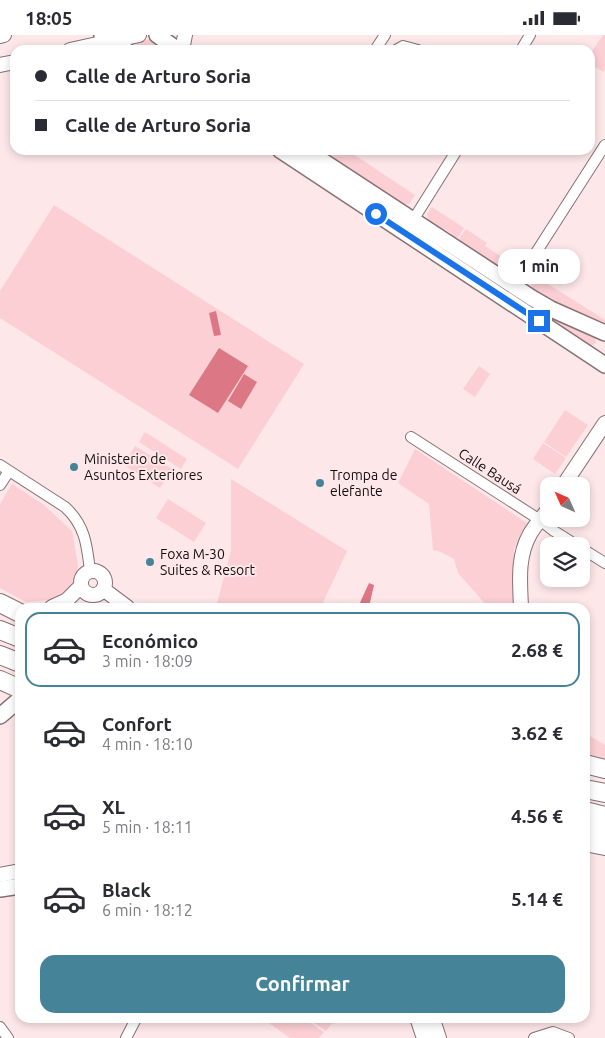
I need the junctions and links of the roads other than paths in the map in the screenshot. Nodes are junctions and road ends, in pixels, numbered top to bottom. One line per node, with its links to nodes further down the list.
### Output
1 (4, 35): 3 (street)
2 (139, 35): 4 (street)
3 (0, 36)
4 (106, 37): 5 (street); 6 (main road)
5 (84, 45)
6 (118, 45)
7 (605, 145): 12 (street)
8 (288, 155): 11 (main road)
9 (314, 155): 11 (main road)
10 (454, 155): 11 (street)
11 (409, 226): 12 (main road); 14 (main road)
12 (514, 287): 13 (main road)
13 (602, 332): 14 (main road)
14 (585, 351): 15 (main road)
15 (605, 365)
16 (605, 423): 20 (street)
17 (411, 437): 22 (street, Calle Bausá)
18 (0, 465): 19 (street)
19 (9, 471): 21 (street); 28 (street)
20 (569, 477)
21 (0, 485)
22 (540, 511)
23 (540, 521): 36 (street)
24 (559, 527): 25 (street, Calle Bausá)
25 (569, 537)
26 (590, 553): 27 (street, Calle Bausá)
27 (605, 563)
28 (90, 571): 29 (street); 30 (street)
29 (103, 589): 30 (street); 35 (street)
30 (84, 590): 33 (street); 34 (street)
31 (0, 596): 37 (street)
32 (0, 603): 38 (highway)
33 (61, 603)
34 (74, 603)
35 (122, 603)
36 (521, 603)
37 (15, 604)
38 (15, 610)
39 (0, 631): 40 (highway)
40 (15, 636)
41 (0, 655): 42 (highway)
42 (15, 661)
43 (0, 680): 44 (highway)
44 (15, 688)
45 (15, 694): 47 (main road)
46 (15, 703): 48 (main road)
47 (0, 705)
48 (0, 716)
49 (590, 765): 50 (highway)
50 (605, 769)
51 (590, 790): 52 (highway)
52 (605, 793)
53 (590, 812): 54 (highway)
54 (605, 816)
55 (590, 827): 56 (highway)
56 (605, 831)
57 (590, 843): 58 (highway)
58 (605, 846)
59 (15, 872): 60 (street)
60 (0, 875)
61 (15, 880): 62 (street)
62 (0, 883)
63 (15, 886): 64 (main road)
64 (0, 889)
65 (134, 1023): 69 (street)
66 (413, 1023): 70 (street)
67 (421, 1023): 71 (highway)
68 (434, 1023): 72 (street)
69 (126, 1038)
70 (419, 1038)
71 (426, 1038)
72 (439, 1038)
73 (534, 1038): 74 (street)
74 (568, 1038)

